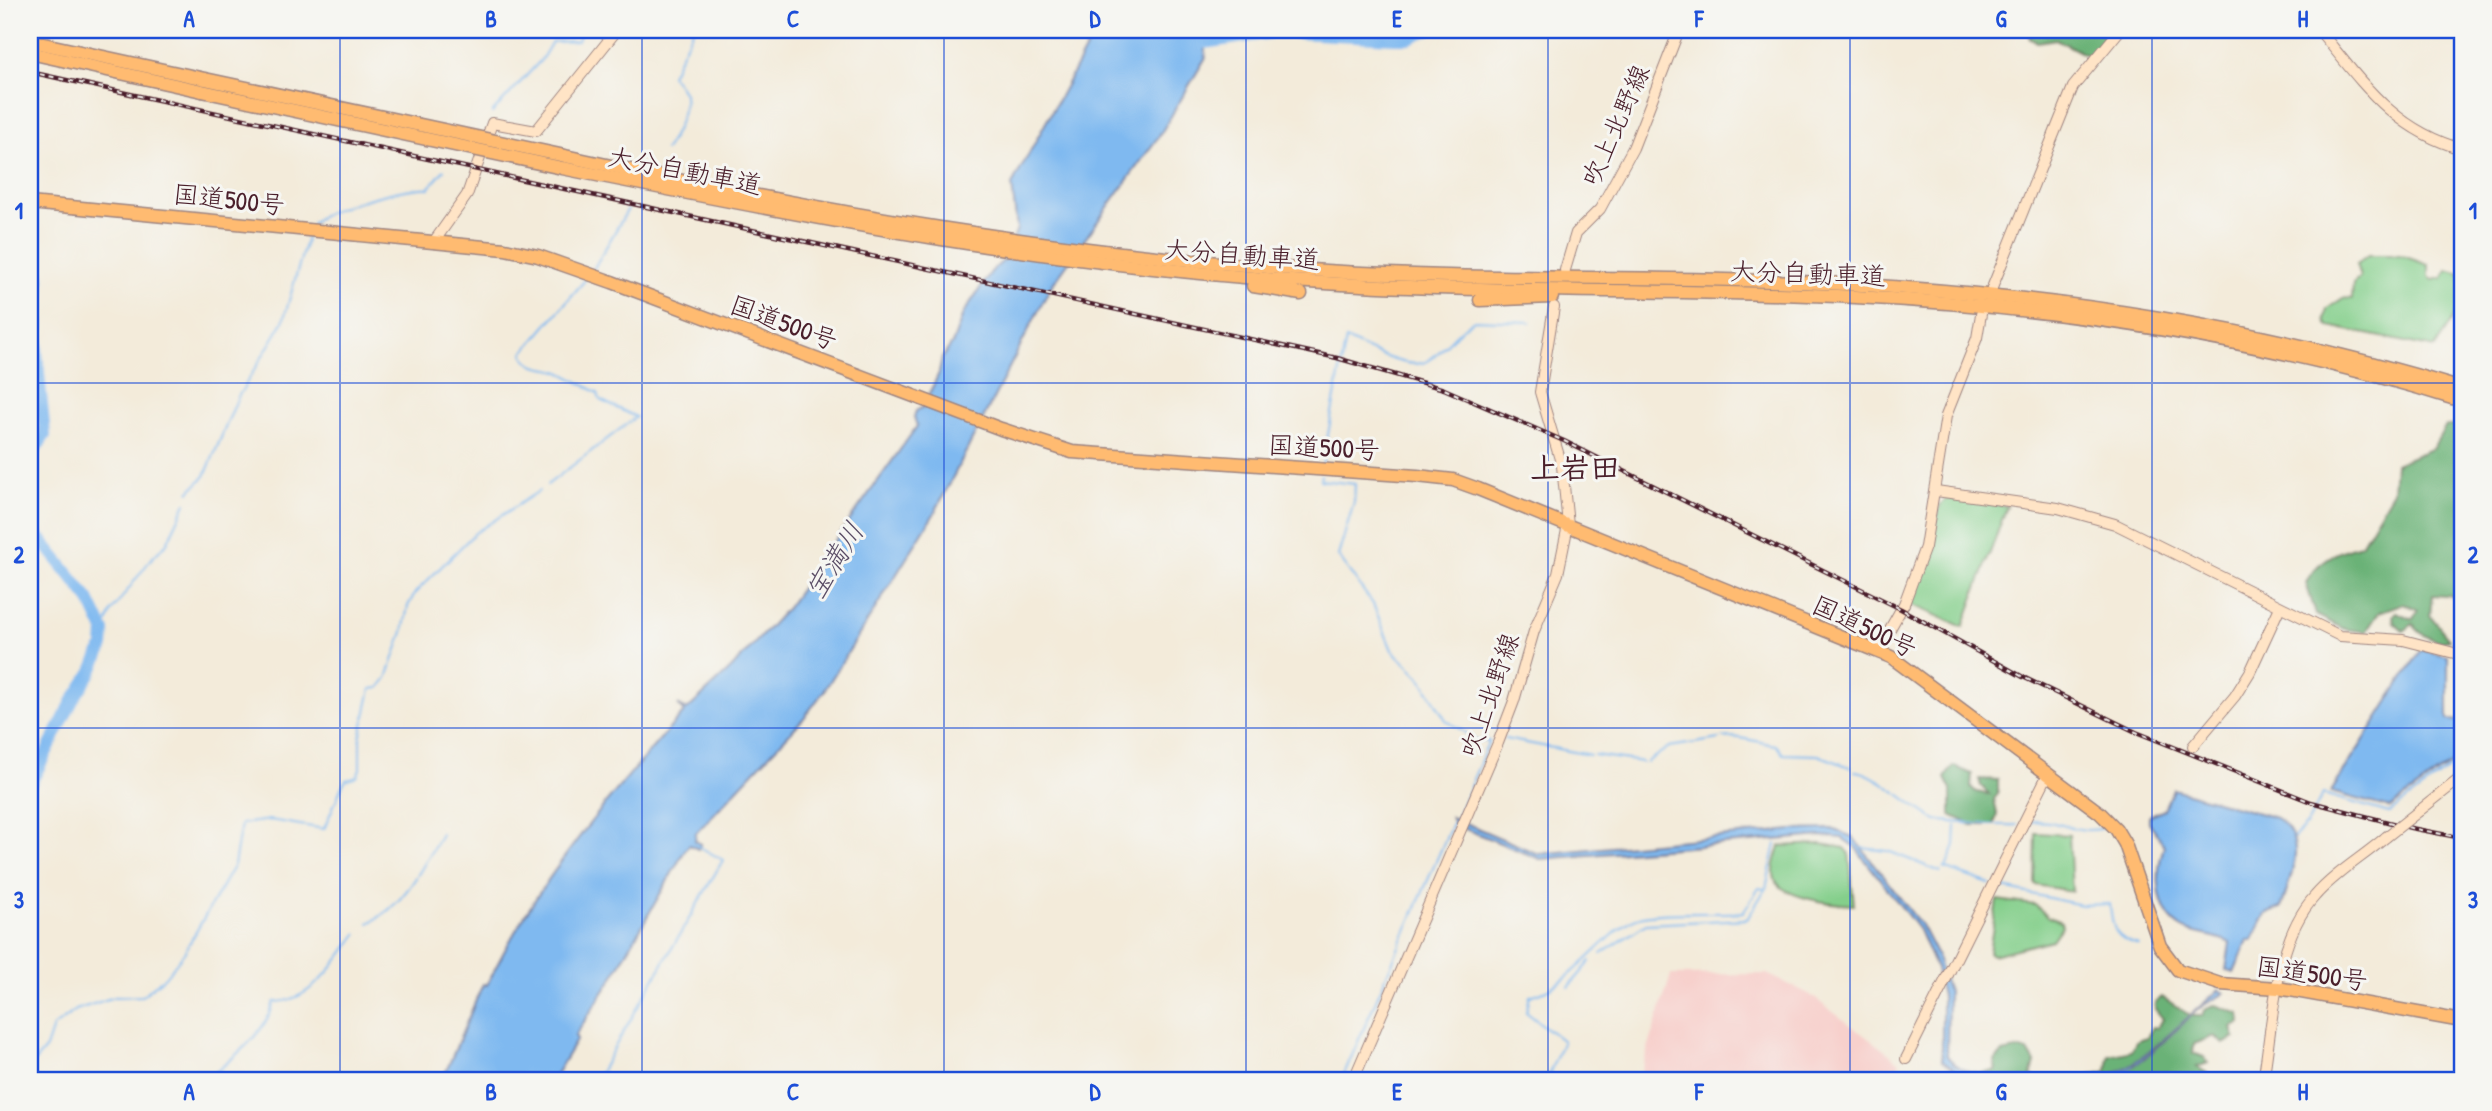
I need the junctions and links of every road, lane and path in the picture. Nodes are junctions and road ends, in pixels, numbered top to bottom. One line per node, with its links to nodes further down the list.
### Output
1 (617, 30): 10 (street)
2 (1679, 30): 13 (street, 吹上北野線)
3 (2120, 30): 14 (street)
4 (2319, 30): 8 (street)
5 (30, 40): 7 (highway, 大分自動車道)
6 (30, 53): 7 (highway, 大分自動車道)
7 (204, 85): 11 (highway, 大分自動車道, bridge)
8 (2462, 149)
9 (30, 203): 10 (highway, 国道500号)
10 (433, 243): 23 (highway, 国道500号)
11 (1092, 257): 12 (highway, 大分自動車道); 20 (highway, 大分自動車道)
12 (1139, 269): 15 (highway, 大分自動車道); 16 (highway)
13 (1565, 270)
14 (1992, 288)
15 (1681, 291): 17 (highway); 21 (highway, 大分自動車道)
16 (1301, 294)
17 (1480, 300)
18 (1554, 307): 23 (street, 吹上北野線)
19 (1981, 314): 22 (street)
20 (2462, 389)
21 (2462, 401)
22 (1937, 491): 24 (street); 25 (street)
23 (1568, 526): 25 (highway, 国道500号); 33 (street, 吹上北野線)
24 (2280, 607): 26 (street); 27 (street)
25 (1877, 652): 28 (highway, 国道500号)
26 (2462, 655)
27 (2193, 746)
28 (2048, 774): 30 (highway, 国道500号); 32 (street)
29 (2462, 777): 30 (street, bridge)
30 (2278, 988): 31 (highway, 国道500号); 34 (street)
31 (2462, 1021)
32 (1906, 1059)
33 (1353, 1081)
34 (2263, 1081)

